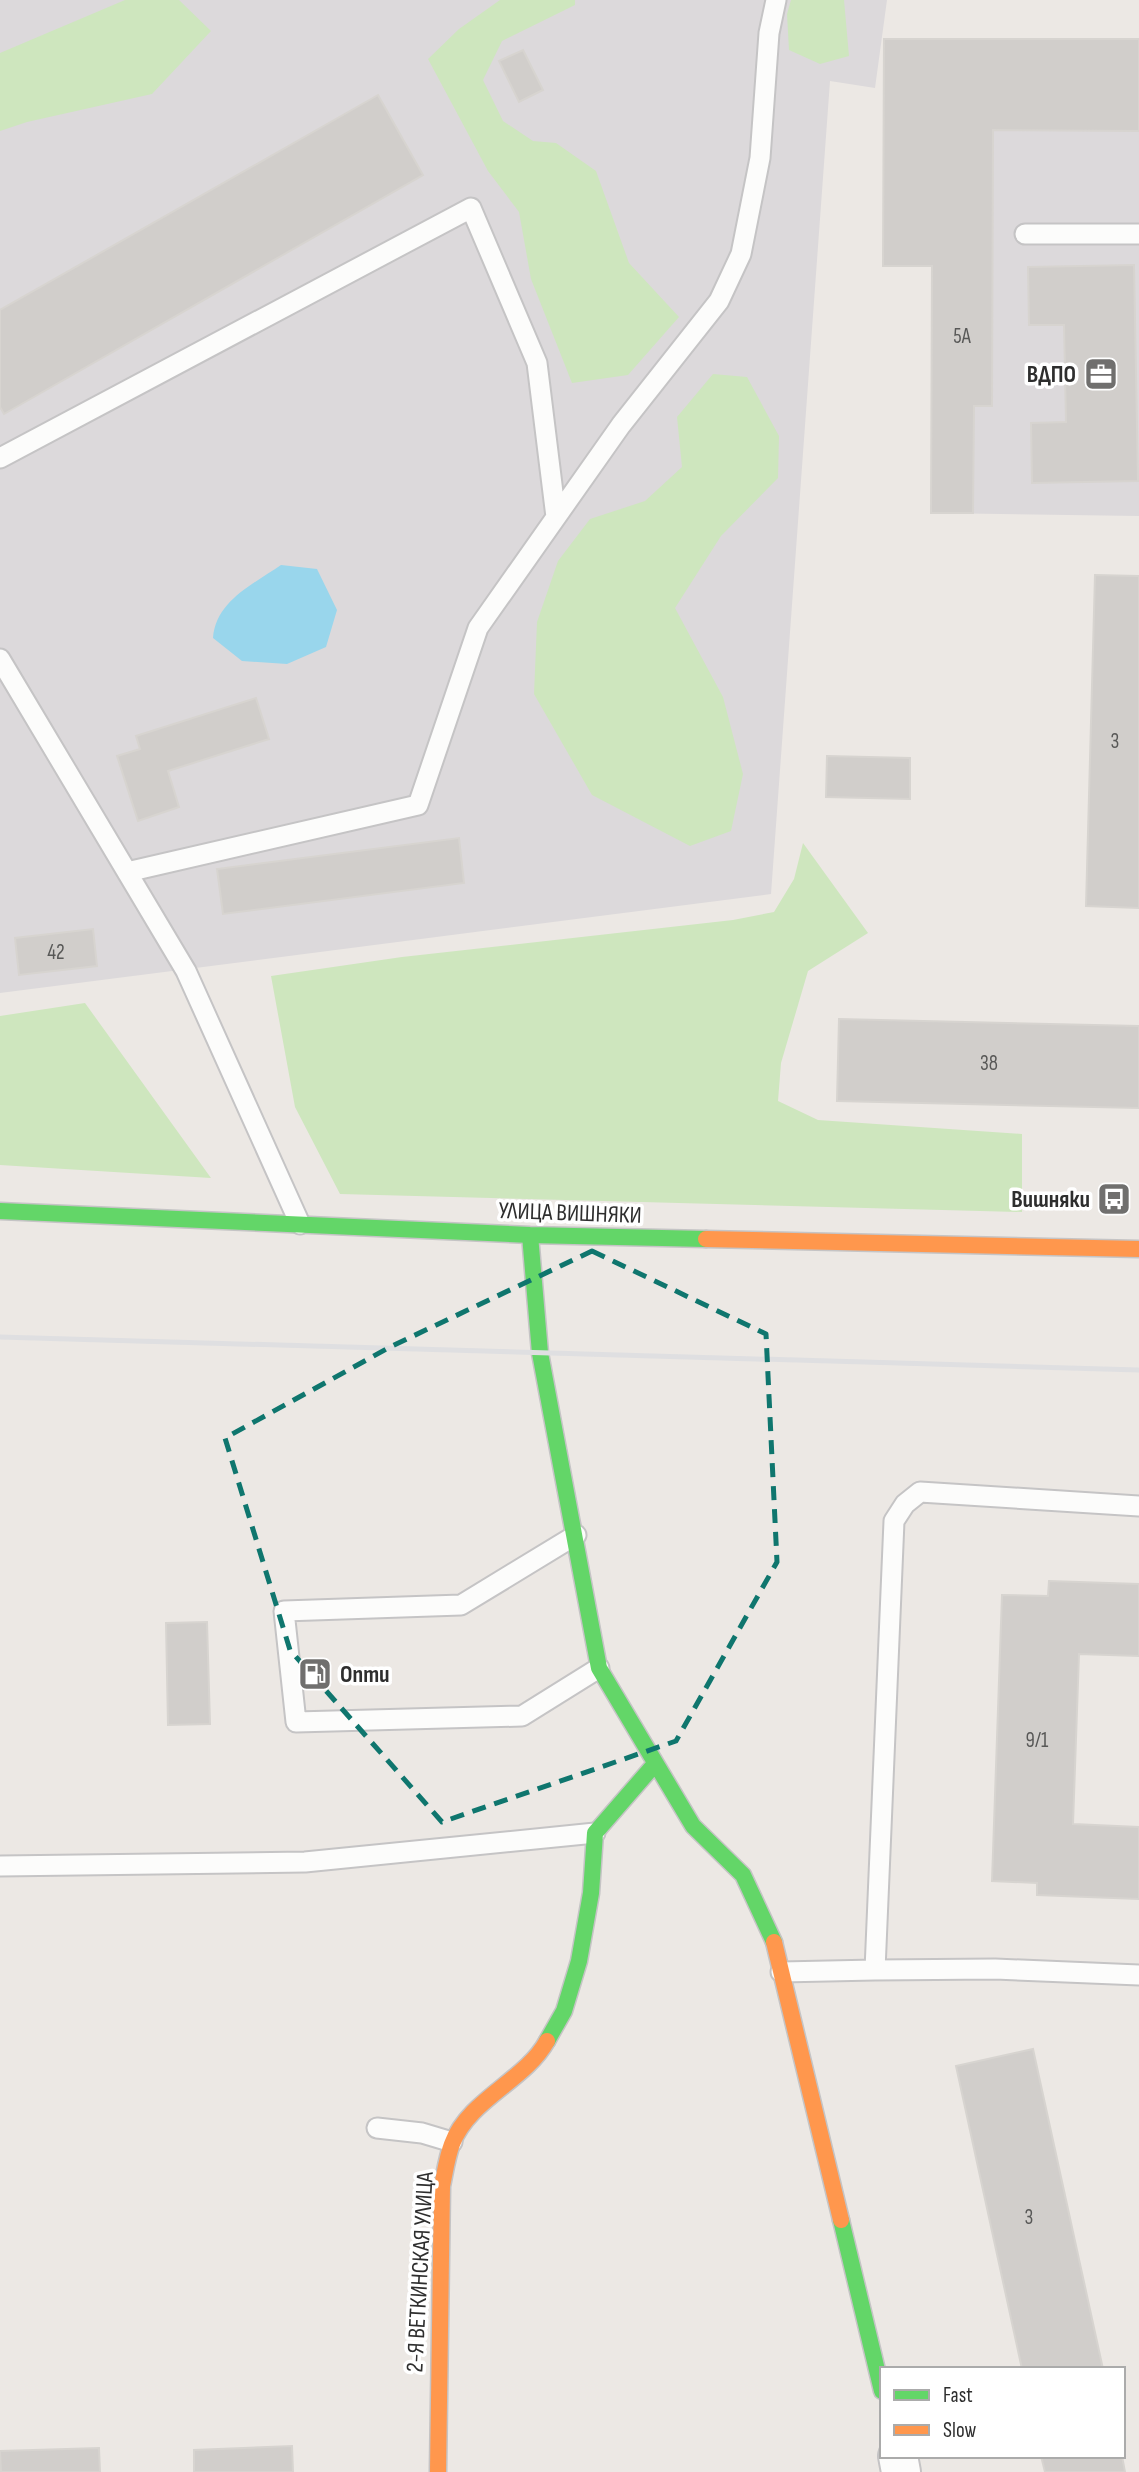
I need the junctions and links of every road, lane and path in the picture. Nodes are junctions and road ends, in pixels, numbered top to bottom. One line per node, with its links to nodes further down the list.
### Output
1 (776, 0): 5 (lane)
2 (1026, 234): 3 (lane)
3 (1139, 234)
4 (0, 458): 5 (lane)
5 (556, 517): 7 (lane)
6 (0, 659): 7 (lane)
7 (127, 872): 9 (lane)
8 (0, 1211): 9 (street, УЛИЦА ВИШНЯКИ)
9 (300, 1224): 10 (street, УЛИЦА ВИШНЯКИ)
10 (530, 1235): 11 (street, УЛИЦА ВИШНЯКИ); 13 (street)
11 (1139, 1249)
12 (1139, 1506): 18 (lane)
13 (576, 1535): 14 (street); 14 (lane)
14 (599, 1668): 15 (street)
15 (654, 1765): 16 (street); 19 (street)
16 (595, 1833): 17 (lane); 22 (street, 2-Я ВЕТКИНСКАЯ УЛИЦА)
17 (0, 1866)
18 (875, 1970): 19 (lane); 20 (lane)
19 (781, 1972): 23 (street)
20 (1139, 1975)
21 (377, 2128): 22 (lane)
22 (452, 2143): 24 (street, 2-Я ВЕТКИНСКАЯ УЛИЦА)
23 (880, 2382)
24 (438, 2472)

